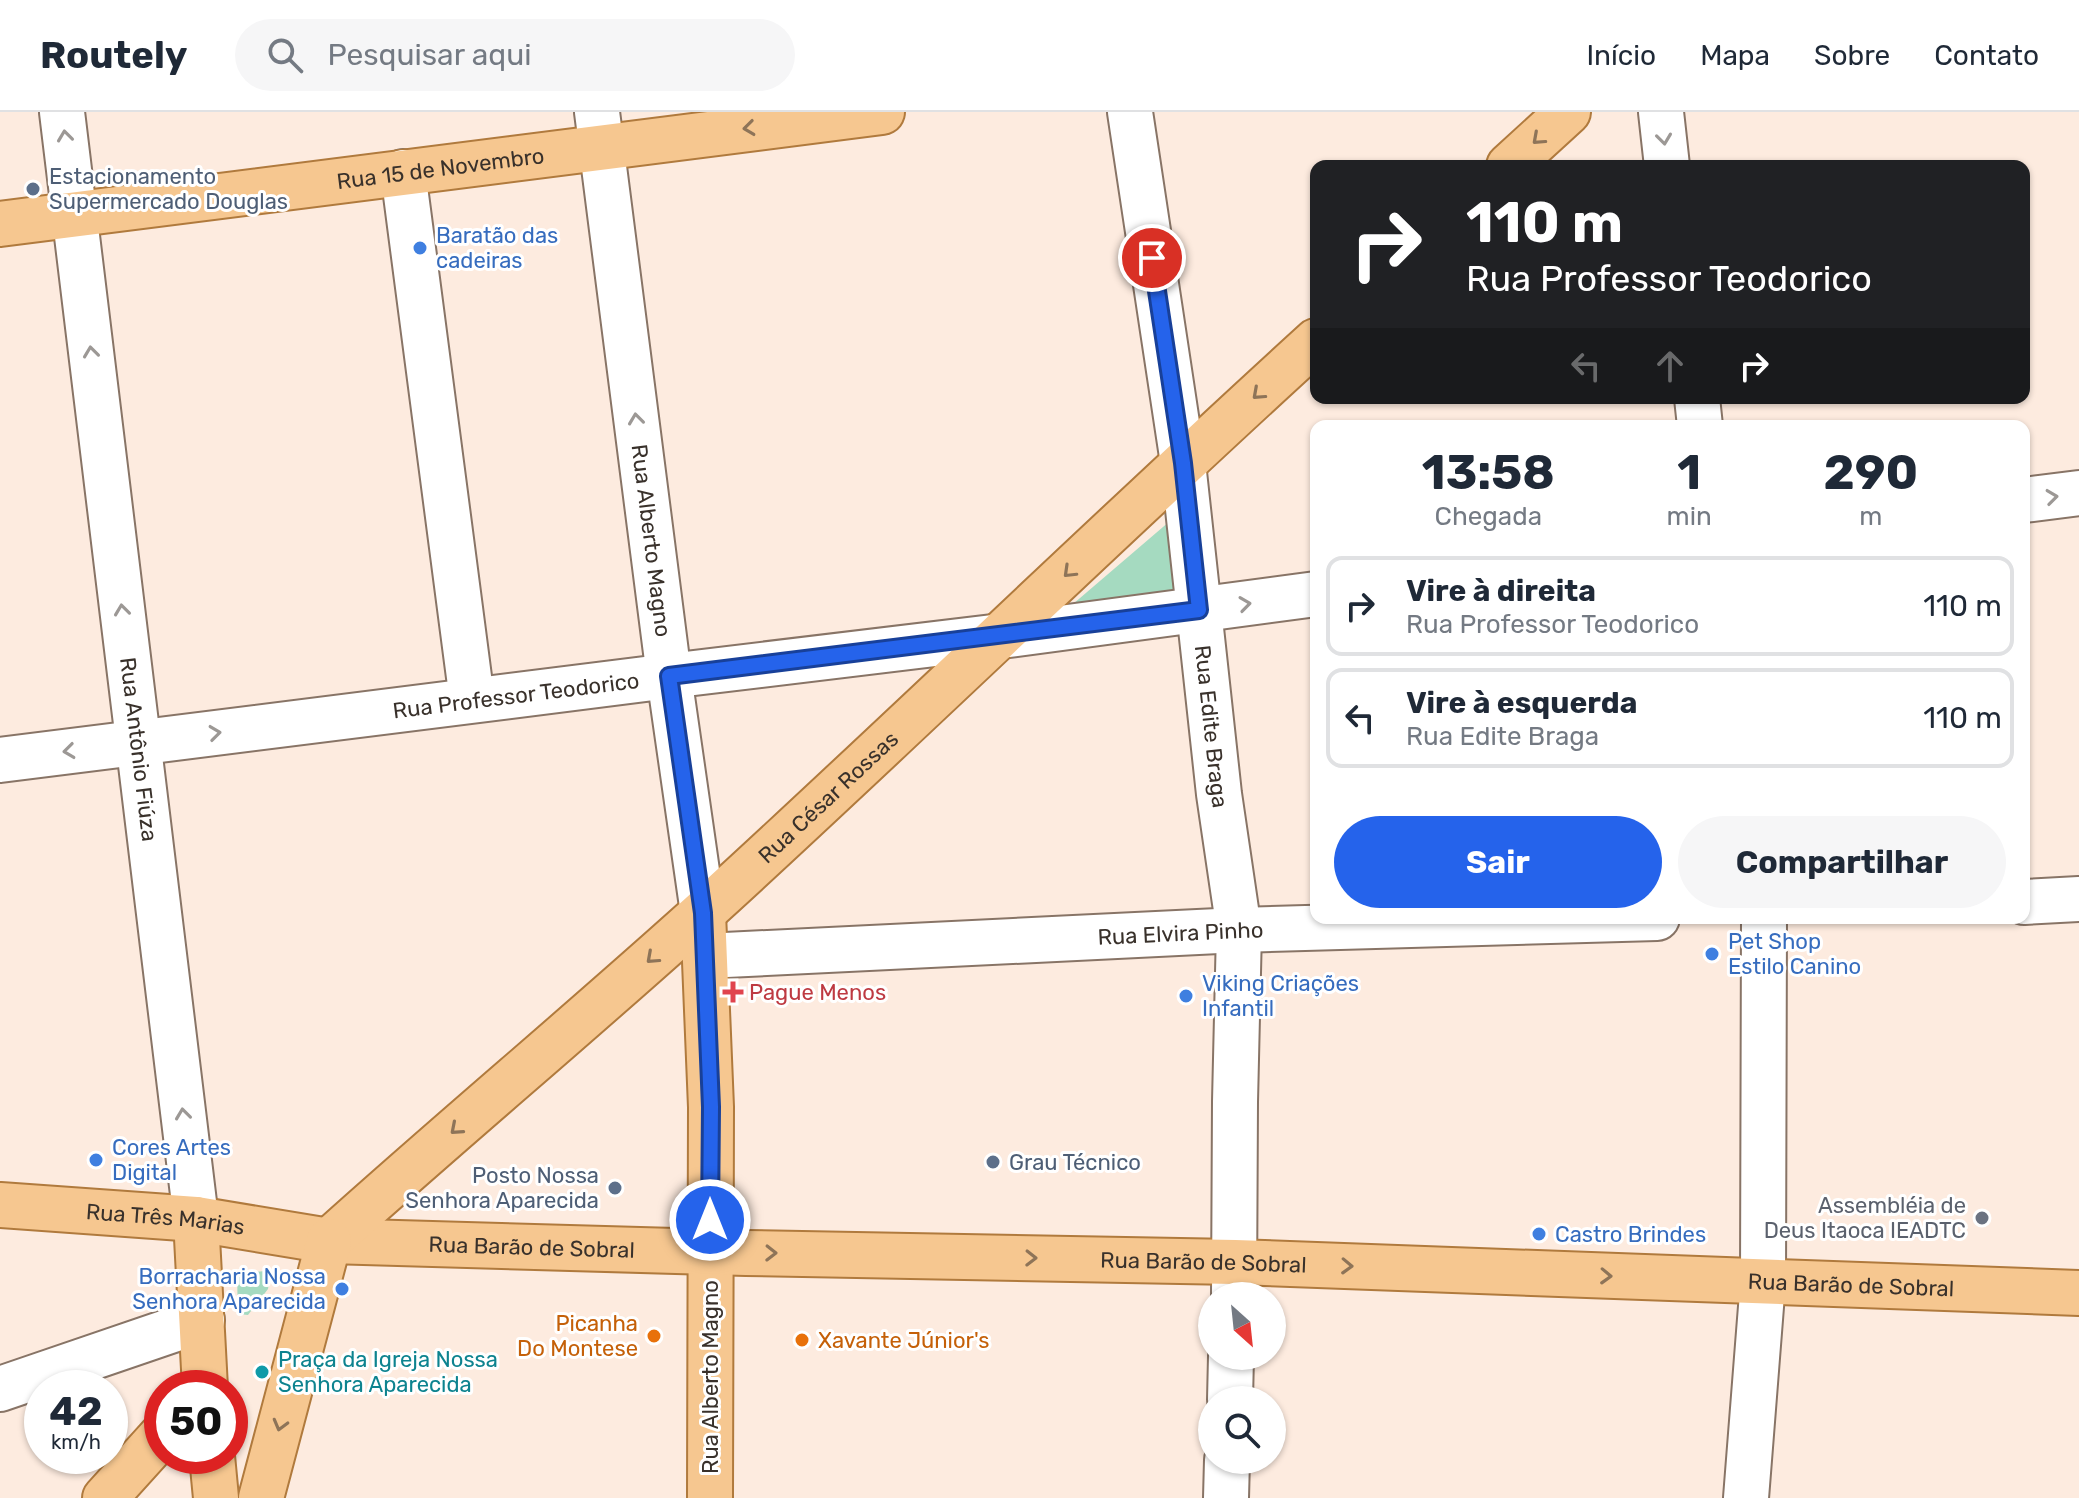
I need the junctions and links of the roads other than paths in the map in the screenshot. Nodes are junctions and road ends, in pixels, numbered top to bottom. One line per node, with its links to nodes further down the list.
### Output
1 (62, 112): 10 (street, Rua Antônio Fiúza, one-way to 1)
2 (882, 112): 6 (main road, Rua 15 de Novembro, one-way to 6)
3 (1130, 112): 13 (street, Rua Edite Braga)
4 (1568, 112): 7 (main road, one-way to 7)
5 (1661, 112): 8 (street, one-way to 8)
6 (599, 129): 9 (main road, Rua 15 de Novembro); 19 (street, Rua Alberto Magno, one-way to 6)
7 (1516, 160)
8 (1666, 160)
9 (403, 172): 10 (main road, Rua 15 de Novembro); 20 (street)
10 (75, 215): 11 (main road, Rua 15 de Novembro); 21 (street, Rua Antônio Fiúza, one-way to 10)
11 (0, 224)
12 (1310, 347): 13 (main road, Rua César Rossas, one-way to 13)
13 (1183, 463): 17 (street, Rua Edite Braga); 18 (main road, Rua César Rossas, one-way to 18)
14 (2079, 493): 15 (street, one-way to 14)
15 (2030, 499)
16 (1310, 595): 17 (street, Rua Professor Teodorico, one-way to 16)
17 (1199, 610): 18 (street, Rua Professor Teodorico); 28 (street, Rua Edite Braga)
18 (1001, 636): 19 (street, Rua Professor Teodorico); 25 (main road, Rua César Rossas)
19 (669, 676): 20 (street, Rua Professor Teodorico); 25 (street, Rua Alberto Magno)
20 (472, 700): 21 (street, Rua Professor Teodorico, one-way to 20)
21 (137, 743): 22 (street, Rua Professor Teodorico, one-way to 22); 31 (street, Rua Antônio Fiúza, one-way to 21)
22 (0, 760)
23 (2079, 899): 24 (street)
24 (2030, 902)
25 (703, 913): 29 (main road, Rua Alberto Magno); 32 (main road, Rua César Rossas, one-way to 32)
26 (1448, 924): 28 (street, Rua Elvira Pinho)
27 (1764, 924): 35 (street)
28 (1239, 930): 29 (street, Rua Elvira Pinho); 34 (street, Rua Edite Braga)
29 (705, 956): 33 (main road, Rua Alberto Magno)
30 (0, 1205): 31 (main road, Rua Três Marias)
31 (196, 1219): 32 (main road, Rua Três Marias); 37 (main road, Rua Antônio Fiúza)
32 (329, 1241): 33 (main road, Rua Barão de Sobral); 45 (main road, one-way to 45)
33 (710, 1252): 34 (main road, Rua Barão de Sobral, one-way to 34); 46 (main road, Rua Alberto Magno)
34 (1234, 1279): 35 (main road, Rua Barão de Sobral, one-way to 35)
35 (1763, 1281): 36 (main road, Rua Barão de Sobral); 48 (street)
36 (2079, 1293)
37 (202, 1320): 38 (main road, Rua Antônio Fiúza); 39 (street)
38 (204, 1370)
39 (0, 1389)
40 (144, 1455): 43 (main road)
41 (214, 1474): 44 (main road)
42 (1227, 1474): 47 (street)
43 (105, 1498)
44 (216, 1498)
45 (261, 1498)
46 (710, 1498)
47 (1226, 1498)
48 (1746, 1498)

